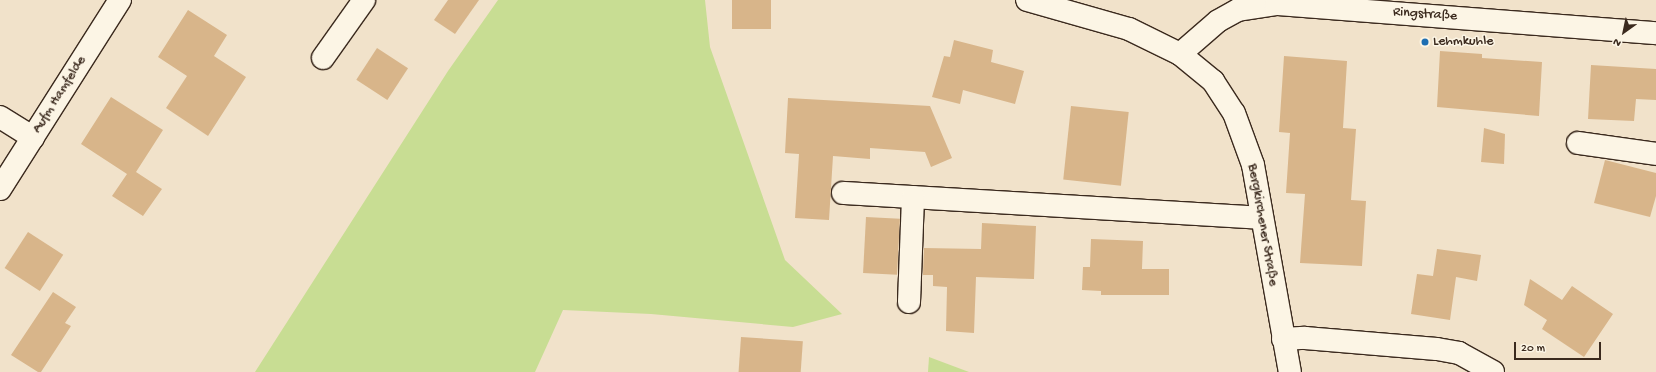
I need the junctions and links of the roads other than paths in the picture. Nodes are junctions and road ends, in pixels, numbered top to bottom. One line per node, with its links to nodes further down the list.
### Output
1 (120, 0): 9 (street, Aufm Hamfelde)
2 (364, 0): 7 (street)
3 (1027, 0): 6 (street)
4 (1325, 4): 5 (street, Ringstraße); 6 (street, Ringstraße)
5 (1656, 33)
6 (1180, 54): 15 (street, Bergkirchener Straße)
7 (323, 58)
8 (0, 117): 9 (street)
9 (32, 138): 12 (street, Aufm Hamfelde)
10 (1578, 143): 11 (street)
11 (1656, 154)
12 (0, 189)
13 (843, 192): 14 (street)
14 (913, 197): 15 (street); 16 (street)
15 (1261, 218): 17 (street, Bergkirchener Straße)
16 (909, 302)
17 (1283, 339): 18 (street, Bergkirchener Straße); 19 (street)
18 (1290, 372)
19 (1493, 372)

